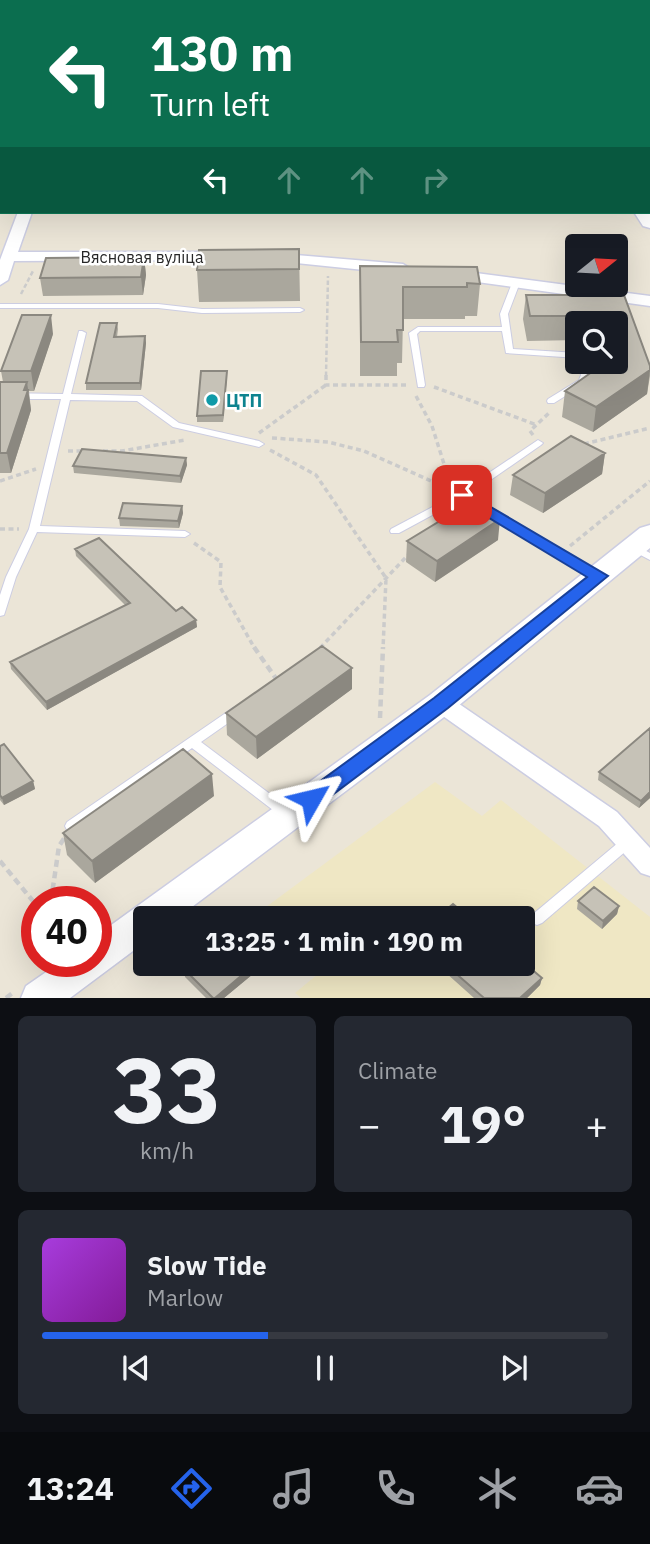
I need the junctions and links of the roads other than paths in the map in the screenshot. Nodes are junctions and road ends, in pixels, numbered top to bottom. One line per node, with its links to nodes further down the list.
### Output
1 (24, 214): 2 (street)
2 (9, 257): 3 (street, Вясновая вуліца); 5 (street)
3 (414, 270)
4 (439, 273): 6 (street)
5 (0, 280)
6 (515, 285): 7 (street); 10 (lane)
7 (650, 301)
8 (0, 306): 9 (lane)
9 (300, 310)
10 (504, 329): 12 (lane); 14 (lane)
11 (82, 333): 15 (lane)
12 (565, 355)
13 (583, 374): 17 (lane)
14 (421, 385)
15 (65, 396): 16 (lane); 18 (lane); 21 (lane)
16 (0, 397)
17 (549, 402)
18 (259, 444)
19 (535, 444): 20 (lane)
20 (462, 495): 22 (lane); 25 (lane)
21 (34, 529): 23 (lane); 26 (lane)
22 (395, 531)
23 (185, 534)
24 (645, 546): 25 (street)
25 (599, 576): 28 (street)
26 (0, 612)
27 (278, 681): 29 (lane)
28 (441, 703): 30 (street); 32 (street)
29 (192, 742): 30 (lane); 31 (lane)
30 (289, 815): 34 (street)
31 (71, 826)
32 (630, 841): 33 (street); 35 (lane)
33 (650, 865)
34 (166, 906)
35 (537, 919)
36 (133, 930): 37 (street)
37 (112, 945)
38 (69, 977): 39 (street)
39 (40, 998)

